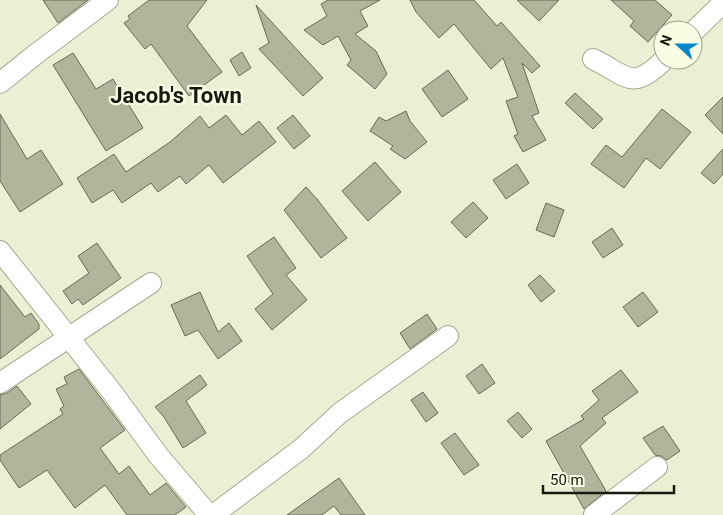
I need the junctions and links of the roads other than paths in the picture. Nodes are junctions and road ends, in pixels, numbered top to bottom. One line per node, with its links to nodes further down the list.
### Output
1 (108, 0): 6 (street)
2 (723, 3): 3 (street)
3 (703, 22)
4 (593, 59): 5 (street)
5 (654, 70)
6 (0, 83)
7 (0, 251): 10 (street)
8 (151, 283): 10 (street)
9 (448, 336): 13 (street)
10 (69, 339): 11 (street); 13 (street)
11 (0, 383)
12 (657, 467): 14 (street)
13 (204, 513)
14 (594, 515)

